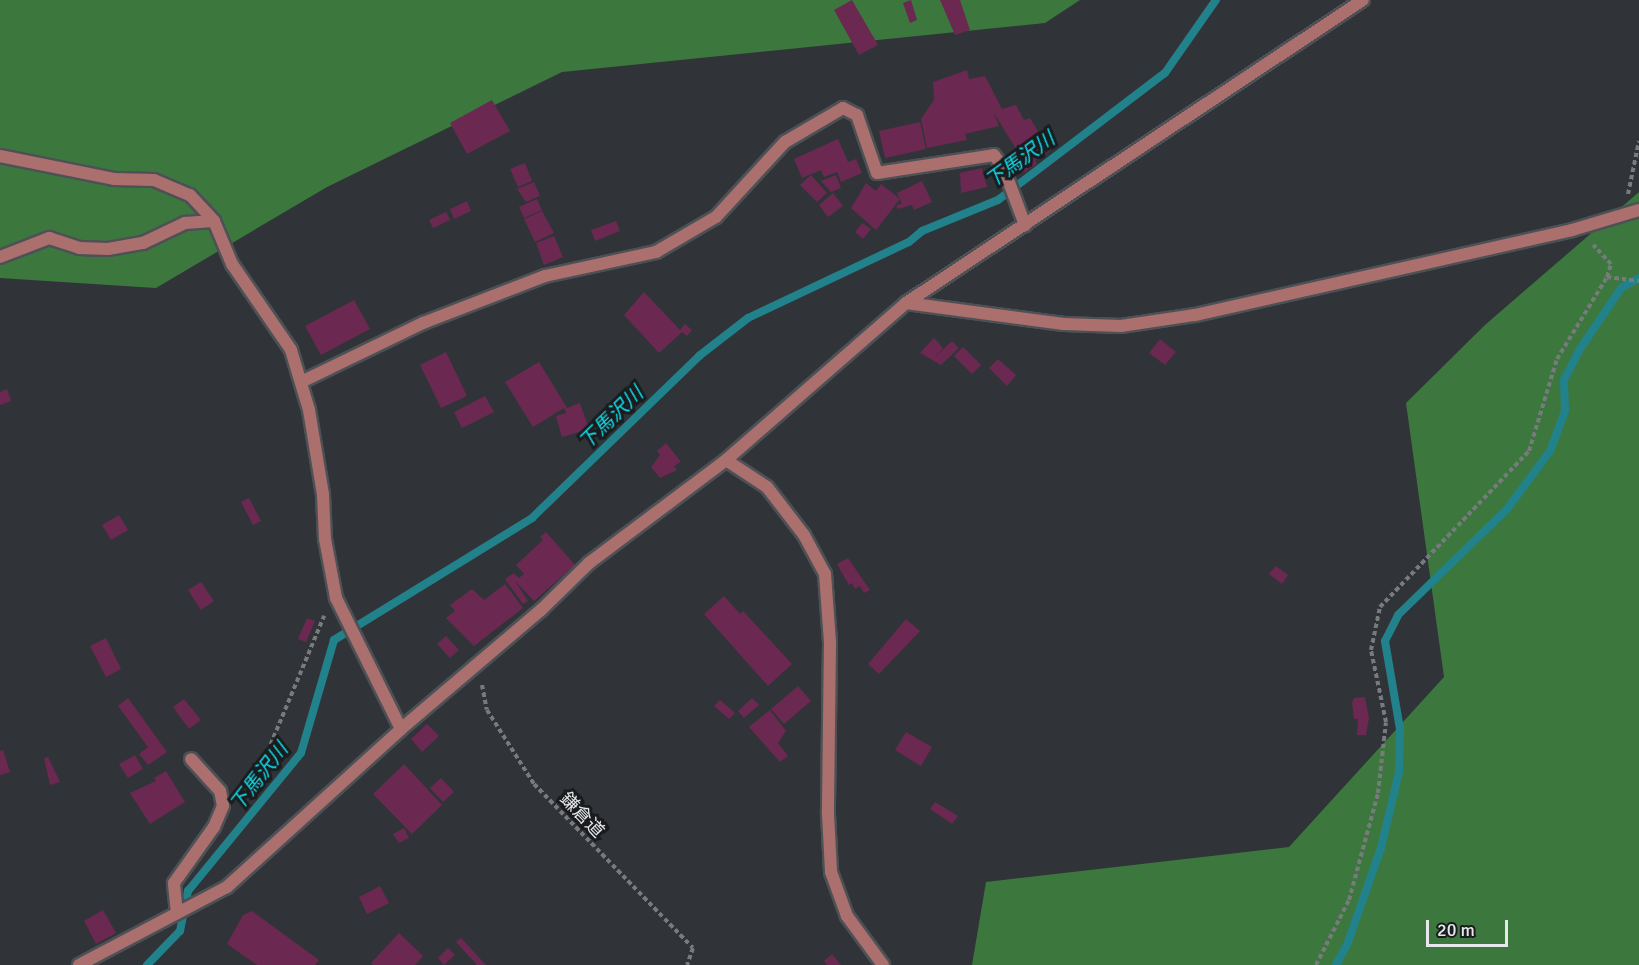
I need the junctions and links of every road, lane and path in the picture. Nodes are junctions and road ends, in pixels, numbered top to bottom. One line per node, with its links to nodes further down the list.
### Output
1 (1363, 0): 7 (street)
2 (1639, 141): 5 (path)
3 (0, 156): 6 (street)
4 (1639, 210): 5 (street)
5 (1624, 215): 8 (street)
6 (214, 221): 9 (street); 13 (street)
7 (1025, 225): 12 (street); 13 (street)
8 (1572, 230): 10 (path); 12 (street)
9 (0, 257)
10 (1607, 277): 11 (path); 24 (path)
11 (1639, 281)
12 (906, 303): 14 (street)
13 (302, 382): 15 (street)
14 (726, 460): 16 (street); 23 (street)
15 (336, 598): 17 (street); 19 (path)
16 (477, 663): 17 (street); 22 (path, 鎌倉道)
17 (401, 729): 20 (street)
18 (191, 759): 19 (street)
19 (223, 806): 20 (street)
20 (177, 913): 21 (street)
21 (79, 965)
22 (687, 965)
23 (883, 965)
24 (1316, 965)

